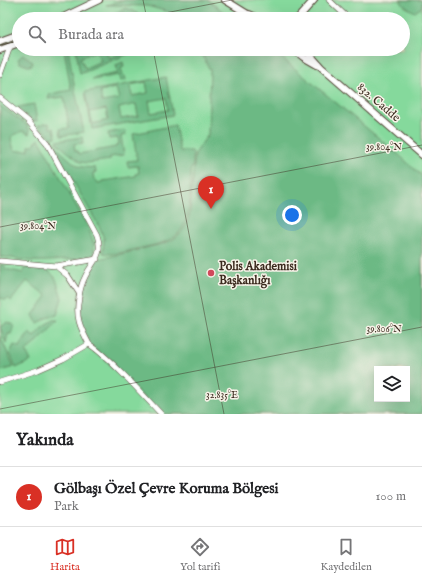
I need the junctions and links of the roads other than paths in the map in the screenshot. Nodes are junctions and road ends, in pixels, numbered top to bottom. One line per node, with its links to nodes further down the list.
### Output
1 (98, 0): 6 (street)
2 (225, 0): 7 (street)
3 (314, 0): 5 (street)
4 (329, 0): 10 (street)
5 (306, 9): 8 (street); 9 (street)
6 (73, 12)
7 (244, 12)
8 (303, 12)
9 (305, 12)
10 (342, 12)
11 (12, 37): 12 (street)
12 (0, 41)
13 (10, 47): 14 (street); 18 (street)
14 (0, 50)
15 (302, 56): 17 (street, 832. Cadde)
16 (311, 56): 17 (street, 832. Cadde)
17 (320, 67): 20 (street, 832. Cadde)
18 (1, 72)
19 (0, 98): 21 (street)
20 (422, 155)
21 (97, 258): 23 (street); 24 (street)
22 (0, 261): 23 (street)
23 (56, 266): 24 (street)
24 (79, 293): 25 (street)
25 (88, 344): 26 (street); 27 (street)
26 (0, 382)
27 (161, 414)

